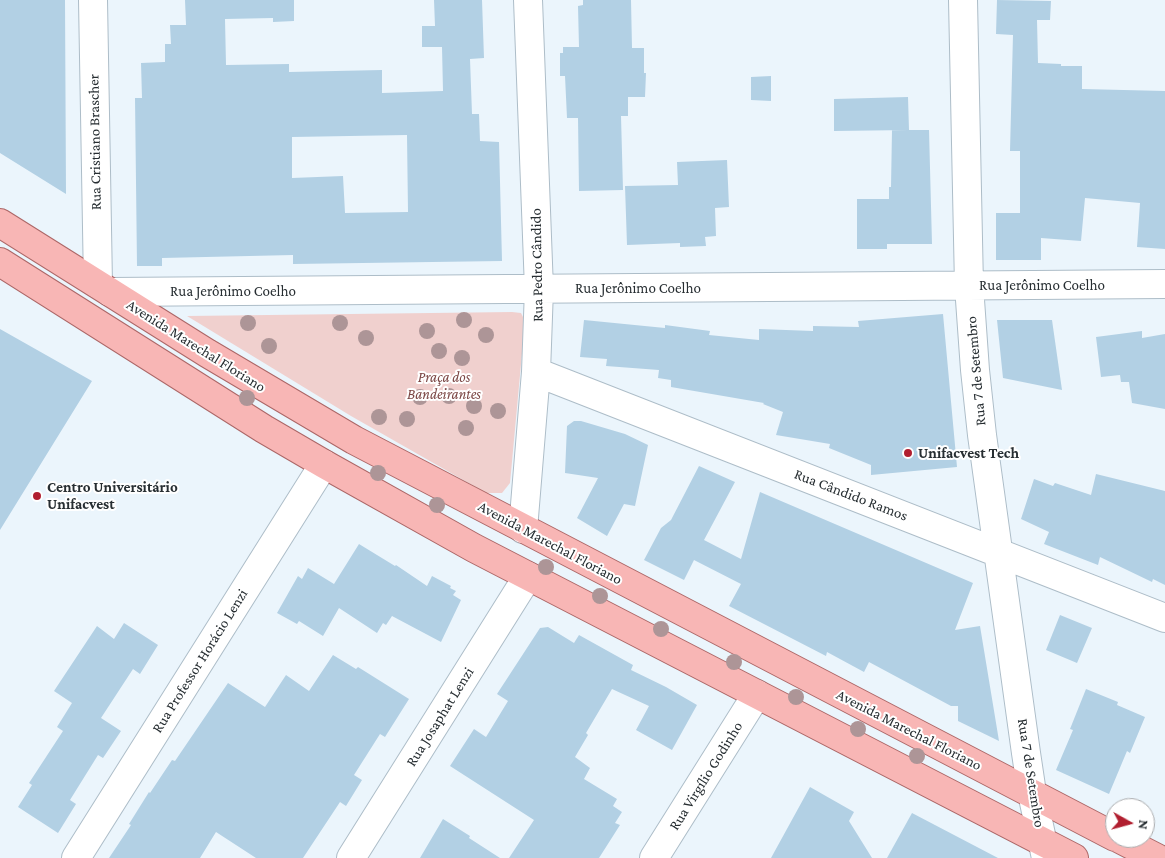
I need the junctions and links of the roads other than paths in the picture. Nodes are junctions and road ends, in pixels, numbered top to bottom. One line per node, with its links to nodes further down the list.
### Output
1 (93, 0): 8 (street, Rua Cristiano Brascher)
2 (528, 0): 9 (street, Rua Pedro Cândido)
3 (963, 0): 7 (street, Rua 7 de Setembro)
4 (0, 222): 8 (main road, Avenida Marechal Floriano)
5 (0, 262): 11 (main road)
6 (1165, 284): 7 (street, Rua Jerônimo Coelho)
7 (969, 286): 9 (street, Rua Jerônimo Coelho); 13 (street, Rua 7 de Setembro)
8 (104, 288): 9 (street, Rua Jerônimo Coelho); 12 (main road, Avenida Marechal Floriano)
9 (539, 289): 10 (street, Rua Pedro Cândido)
10 (536, 372): 12 (street, Rua Pedro Cândido); 13 (street, Rua Cândido Ramos)
11 (324, 464): 14 (main road); 21 (street, Rua Professor Horácio Lenzi)
12 (523, 529): 17 (main road, Avenida Marechal Floriano)
13 (1000, 553): 15 (street, Rua Cândido Ramos); 17 (street, Rua 7 de Setembro)
14 (528, 576): 16 (main road); 22 (street, Rua Josaphat Lenzi)
15 (1165, 618)
16 (757, 694): 20 (main road); 23 (street, Rua Virgílio Godinho)
17 (1032, 793): 18 (main road, Avenida Marechal Floriano); 20 (street, Rua 7 de Setembro)
18 (1105, 831)
19 (1137, 848): 25 (main road, Avenida Marechal Floriano)
20 (1044, 850): 24 (main road)
21 (76, 858)
22 (351, 858)
23 (654, 858)
24 (1074, 858)
25 (1157, 858)

